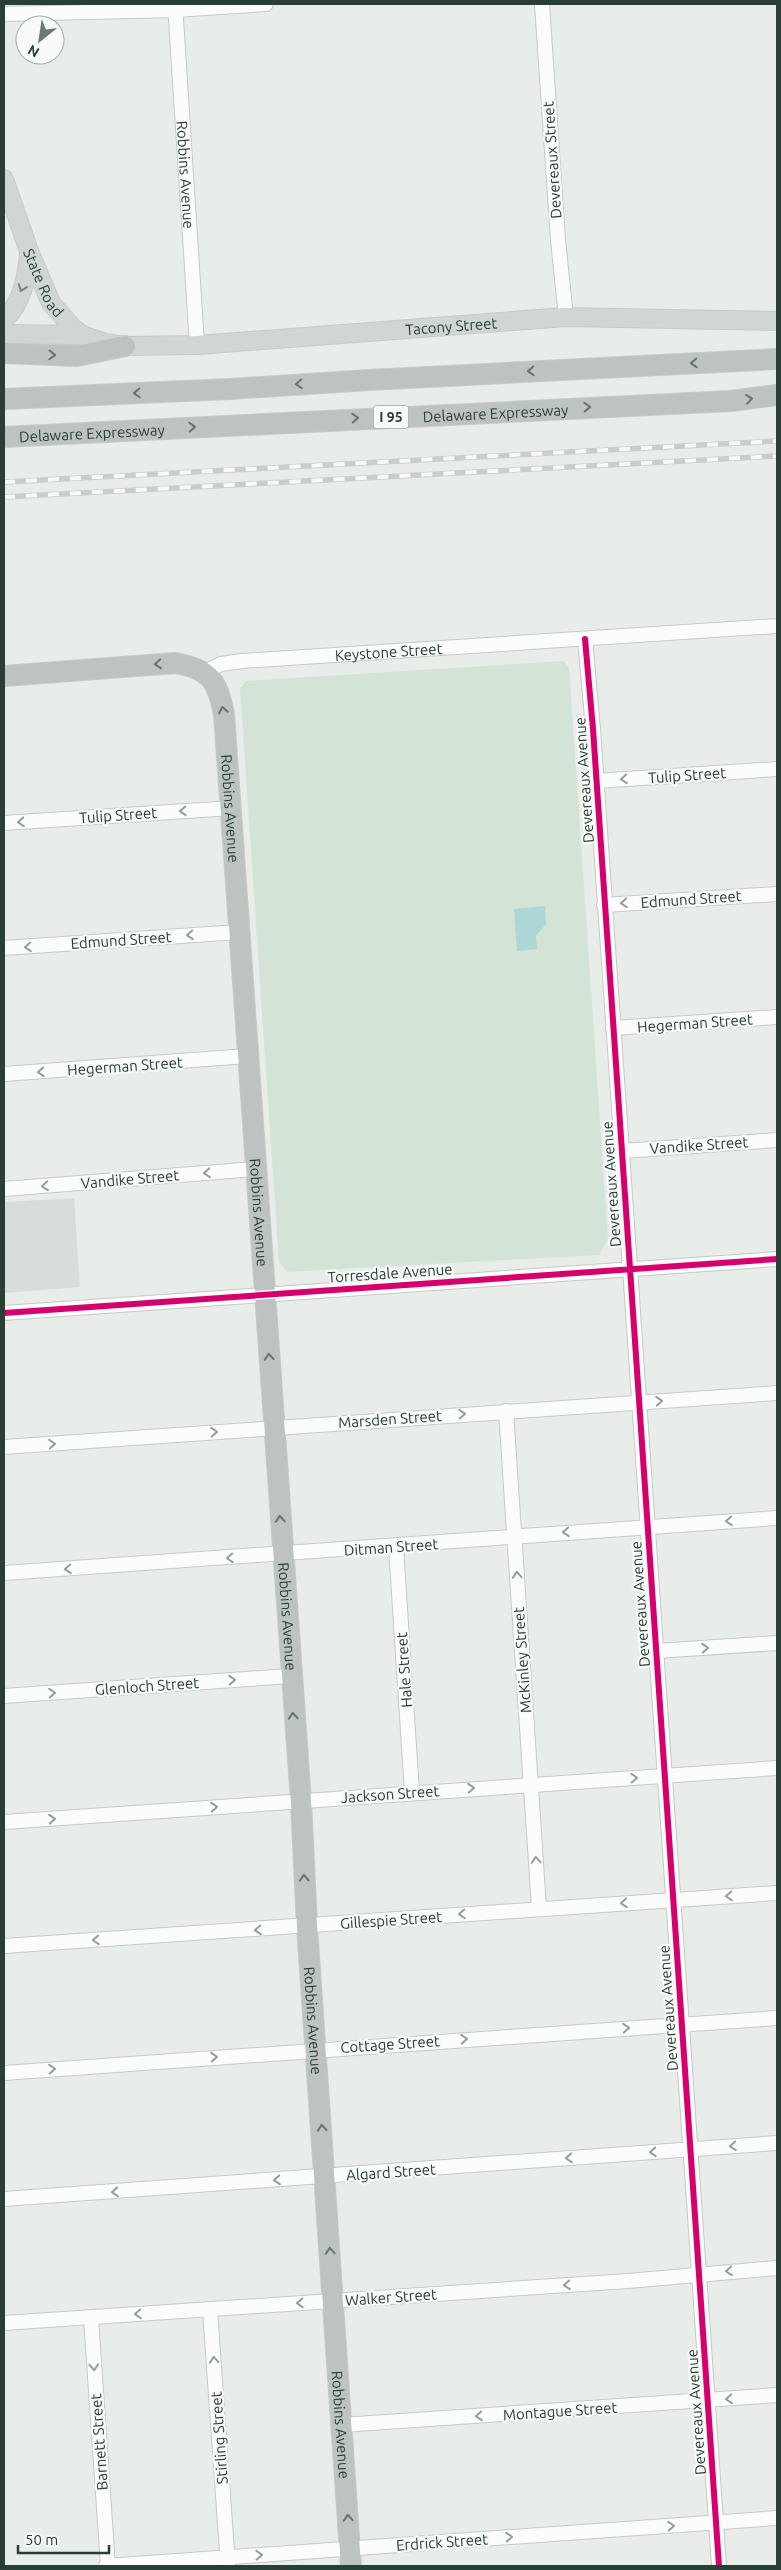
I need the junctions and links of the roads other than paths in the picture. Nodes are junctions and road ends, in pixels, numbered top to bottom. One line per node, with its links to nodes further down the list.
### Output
1 (266, 4): 3 (street)
2 (542, 4): 7 (street, Devereaux Street)
3 (175, 7): 4 (street); 12 (street, Robbins Avenue)
4 (4, 14)
5 (4, 179): 6 (main road, State Road)
6 (29, 251): 8 (main road, one-way to 8); 11 (main road, State Road)
7 (566, 316): 9 (main road, Tacony Street); 12 (main road, Tacony Street)
8 (4, 320)
9 (777, 321)
10 (4, 334): 11 (main road)
11 (82, 335): 13 (main road, State Road)
12 (197, 345): 13 (main road, Tacony Street)
13 (125, 346): 14 (highway, one-way to 13)
14 (4, 353)
15 (777, 359): 17 (highway, one-way to 17)
16 (777, 396): 18 (highway, Delaware Expressway / I 95, one-way to 16)
17 (4, 398)
18 (4, 437)
19 (777, 626): 20 (street, Keystone Street)
20 (585, 639): 21 (street, Keystone Street); 24 (street, Devereaux Avenue)
21 (205, 672): 22 (highway, one-way to 22); 25 (highway, Robbins Avenue, one-way to 21)
22 (4, 676)
23 (777, 769): 24 (street, Tulip Street, one-way to 24)
24 (596, 781): 28 (street, Devereaux Avenue)
25 (232, 808): 26 (street, Tulip Street, one-way to 26); 29 (highway, Robbins Avenue)
26 (4, 823)
27 (777, 894): 28 (street, Edmund Street, one-way to 28)
28 (604, 905): 32 (street, Devereaux Avenue)
29 (239, 932): 30 (street, Edmund Street, one-way to 30); 33 (highway, Robbins Avenue)
30 (4, 948)
31 (777, 1018): 32 (street, Hegerman Street)
32 (613, 1028): 36 (street, Devereaux Avenue)
33 (247, 1056): 34 (street, Hegerman Street, one-way to 34); 37 (highway, Robbins Avenue)
34 (4, 1074)
35 (777, 1140): 36 (street, Vandike Street)
36 (622, 1151): 40 (street, Devereaux Avenue)
37 (255, 1169): 38 (street, Vandike Street, one-way to 38); 41 (highway, Robbins Avenue)
38 (4, 1190)
39 (777, 1259): 40 (street, Torresdale Avenue)
40 (630, 1269): 41 (street, Torresdale Avenue); 44 (street, Devereaux Avenue)
41 (265, 1293): 42 (street, Torresdale Avenue); 46 (highway, Robbins Avenue, one-way to 41)
42 (4, 1313)
43 (777, 1393): 44 (street, Marsden Street, one-way to 43)
44 (638, 1403): 45 (street, Marsden Street); 49 (street, Devereaux Avenue)
45 (506, 1411): 46 (street, Marsden Street, one-way to 45); 50 (street, McKinley Street)
46 (274, 1427): 47 (street, Marsden Street, one-way to 46); 52 (highway, Robbins Avenue, one-way to 46)
47 (4, 1448)
48 (777, 1518): 49 (street, Ditman Street, one-way to 49)
49 (647, 1526): 50 (street, Ditman Street, one-way to 50); 55 (street, Devereaux Avenue)
50 (514, 1536): 51 (street, Ditman Street); 60 (street, McKinley Street, one-way to 50)
51 (396, 1547): 52 (street, Ditman Street); 61 (street, Hale Street)
52 (282, 1554): 53 (street, Ditman Street, one-way to 53); 56 (highway, Robbins Avenue)
53 (4, 1573)
54 (777, 1643): 55 (street, one-way to 54)
55 (656, 1651): 59 (street, Devereaux Avenue)
56 (290, 1676): 57 (street, Glenloch Street, one-way to 56); 62 (highway, Robbins Avenue, one-way to 56)
57 (4, 1696)
58 (777, 1768): 59 (street, Jackson Street)
59 (664, 1776): 60 (street, Jackson Street, one-way to 59); 65 (street, Devereaux Avenue)
60 (531, 1784): 61 (street, Jackson Street, one-way to 60); 66 (street, McKinley Street, one-way to 60)
61 (412, 1793): 62 (street, Jackson Street)
62 (301, 1801): 63 (street, Jackson Street, one-way to 62); 67 (highway, Robbins Avenue, one-way to 62)
63 (4, 1822)
64 (777, 1893): 65 (street, Gillespie Street, one-way to 65)
65 (673, 1900): 66 (street, Gillespie Street, one-way to 66); 70 (street, Devereaux Avenue)
66 (539, 1908): 67 (street, Gillespie Street, one-way to 67)
67 (307, 1926): 68 (street, Gillespie Street, one-way to 68); 71 (highway, Robbins Avenue)
68 (4, 1946)
69 (777, 2018): 70 (street, Cottage Street)
70 (682, 2025): 71 (street, Cottage Street, one-way to 70); 74 (street, Devereaux Avenue)
71 (317, 2049): 72 (street, Cottage Street, one-way to 71); 75 (highway, Robbins Avenue, one-way to 71)
72 (4, 2073)
73 (777, 2143): 74 (street, Algard Street, one-way to 74)
74 (689, 2149): 75 (street, Algard Street, one-way to 75); 78 (street, Devereaux Avenue)
75 (325, 2177): 76 (street, Algard Street, one-way to 76); 79 (highway, Robbins Avenue, one-way to 75)
76 (4, 2200)
77 (777, 2268): 78 (street, Walker Street, one-way to 78)
78 (698, 2273): 79 (street, Walker Street, one-way to 79); 84 (street, Devereaux Avenue)
79 (334, 2301): 80 (street, Walker Street, one-way to 80); 85 (highway, Robbins Avenue)
80 (210, 2310): 81 (street, Walker Street, one-way to 81); 89 (street, Stirling Street, one-way to 80)
81 (91, 2318): 82 (street, Walker Street); 90 (street, Barnett Street, one-way to 90)
82 (4, 2323)
83 (777, 2395): 84 (street, Montague Street, one-way to 84)
84 (708, 2401): 85 (street, Montague Street, one-way to 85); 87 (street, Devereaux Avenue)
85 (342, 2425): 88 (highway, Robbins Avenue, one-way to 85)
86 (777, 2518): 87 (street, Erdrick Street)
87 (716, 2522): 88 (street, Erdrick Street, one-way to 87); 91 (street, Devereaux Avenue)
88 (351, 2557): 89 (street, Erdrick Street, one-way to 88)
89 (227, 2561): 90 (street, Erdrick Street)
90 (107, 2566)
91 (719, 2566)

